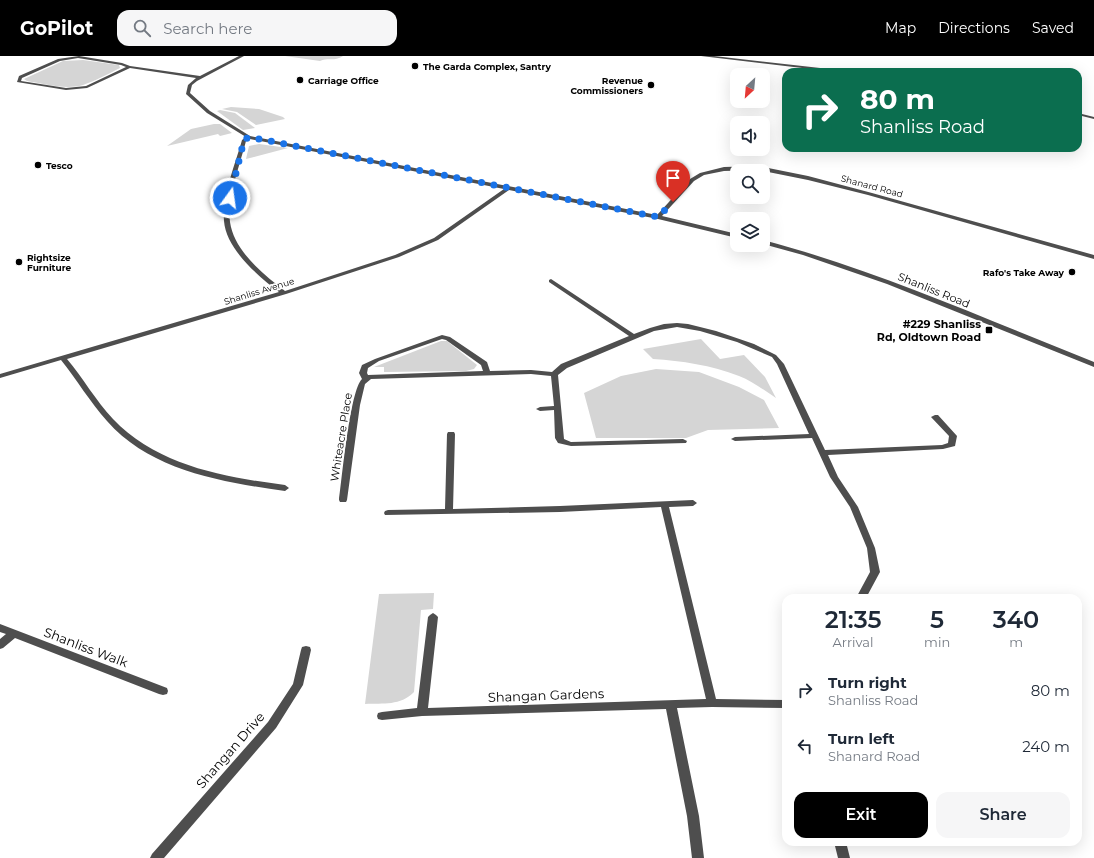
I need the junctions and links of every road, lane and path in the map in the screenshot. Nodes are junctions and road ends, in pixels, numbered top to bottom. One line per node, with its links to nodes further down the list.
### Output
1 (242, 56): 5 (street)
2 (703, 56): 4 (street)
3 (129, 67): 3 (street); 5 (street)
4 (811, 68)
5 (200, 77): 8 (street)
6 (1082, 115): 7 (street)
7 (1094, 118)
8 (249, 137): 9 (street); 15 (street)
9 (507, 189): 10 (street); 15 (street, Shanliss Avenue)
10 (658, 217): 11 (street); 13 (street, Shanard Road)
11 (730, 234)
12 (770, 244): 18 (street, Shanliss Road)
13 (1094, 257)
14 (551, 281): 16 (street)
15 (284, 293): 17 (street, Shanliss Avenue)
16 (634, 337): 20 (street); 27 (street)
17 (62, 357): 21 (street, Shanliss Avenue); 31 (street)
18 (1094, 365)
19 (487, 374): 20 (street); 22 (street); 22 (street, Whiteacre Place)
20 (554, 374): 23 (street)
21 (0, 376)
22 (366, 380): 32 (street, Whiteacre Place)
23 (558, 408): 24 (street); 29 (street)
24 (540, 409)
25 (935, 417): 30 (street)
26 (451, 434): 35 (street)
27 (814, 436): 28 (street); 30 (street)
28 (735, 439)
29 (683, 441)
30 (823, 453): 37 (street)
31 (285, 488)
32 (342, 500)
33 (693, 503): 34 (street)
34 (664, 504): 35 (street); 44 (street)
35 (449, 511): 36 (street)
36 (388, 513)
37 (863, 594)
38 (433, 617): 47 (street)
39 (0, 628): 40 (street, Shanliss Walk)
40 (14, 633): 41 (street); 43 (street, Shanliss Walk)
41 (0, 645)
42 (306, 650): 50 (street, Shangan Drive)
43 (163, 690)
44 (712, 703): 45 (street, Shangan Gardens); 46 (street, Shangan Gardens)
45 (782, 704)
46 (671, 706): 47 (street, Shangan Gardens); 51 (street)
47 (422, 712): 48 (street, Shangan Gardens)
48 (382, 716)
49 (841, 846): 52 (street)
50 (156, 858)
51 (698, 858)
52 (844, 858)

